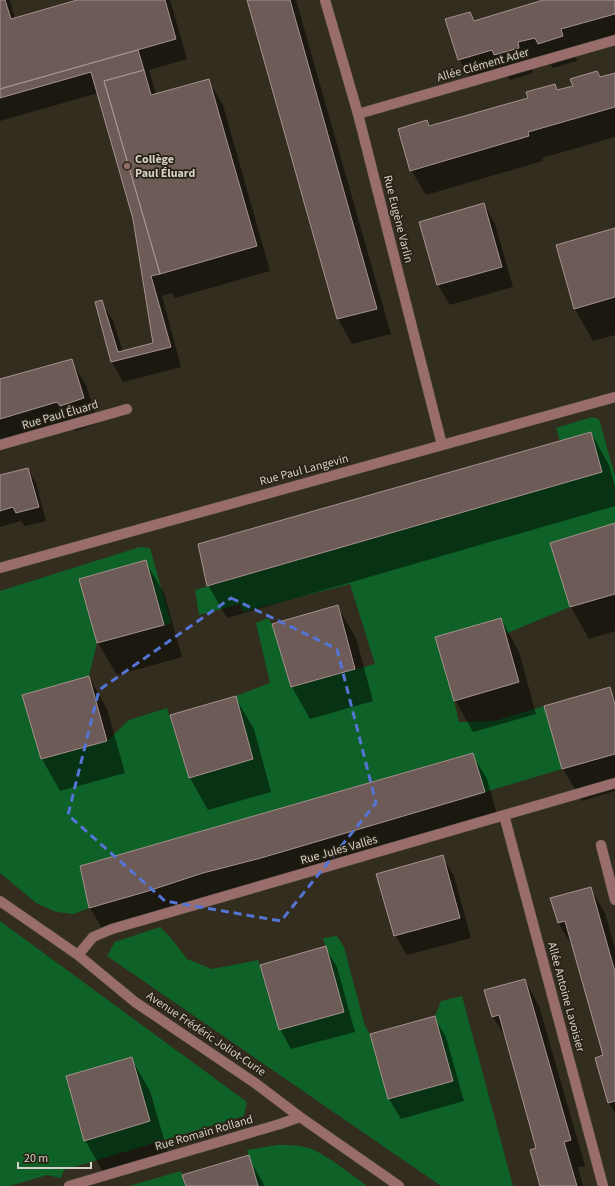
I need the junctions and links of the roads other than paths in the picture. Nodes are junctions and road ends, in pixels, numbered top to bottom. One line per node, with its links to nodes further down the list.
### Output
1 (325, 0): 3 (street, Rue Eugène Varlin)
2 (615, 40): 3 (street, Allée Clément Ader)
3 (358, 114): 6 (street, Rue Eugène Varlin)
4 (615, 397): 6 (street, Rue Paul Langevin)
5 (127, 410): 7 (street, Rue Paul Éluard)
6 (442, 445): 8 (street, Rue Paul Langevin)
7 (0, 446)
8 (0, 568)
9 (615, 783): 10 (street, Rue Jules Vallès)
10 (504, 815): 14 (street, Rue Jules Vallès); 18 (street, Allée Antoine Lavoisier)
11 (601, 845): 12 (street)
12 (615, 900)
13 (0, 901): 14 (street, Avenue Frédéric Joliot-Curie)
14 (78, 955): 15 (street, Avenue Frédéric Joliot-Curie)
15 (300, 1117): 16 (street, Rue Romain Rolland); 17 (street, Avenue Frédéric Joliot-Curie)
16 (69, 1186)
17 (399, 1186)
18 (603, 1186)

